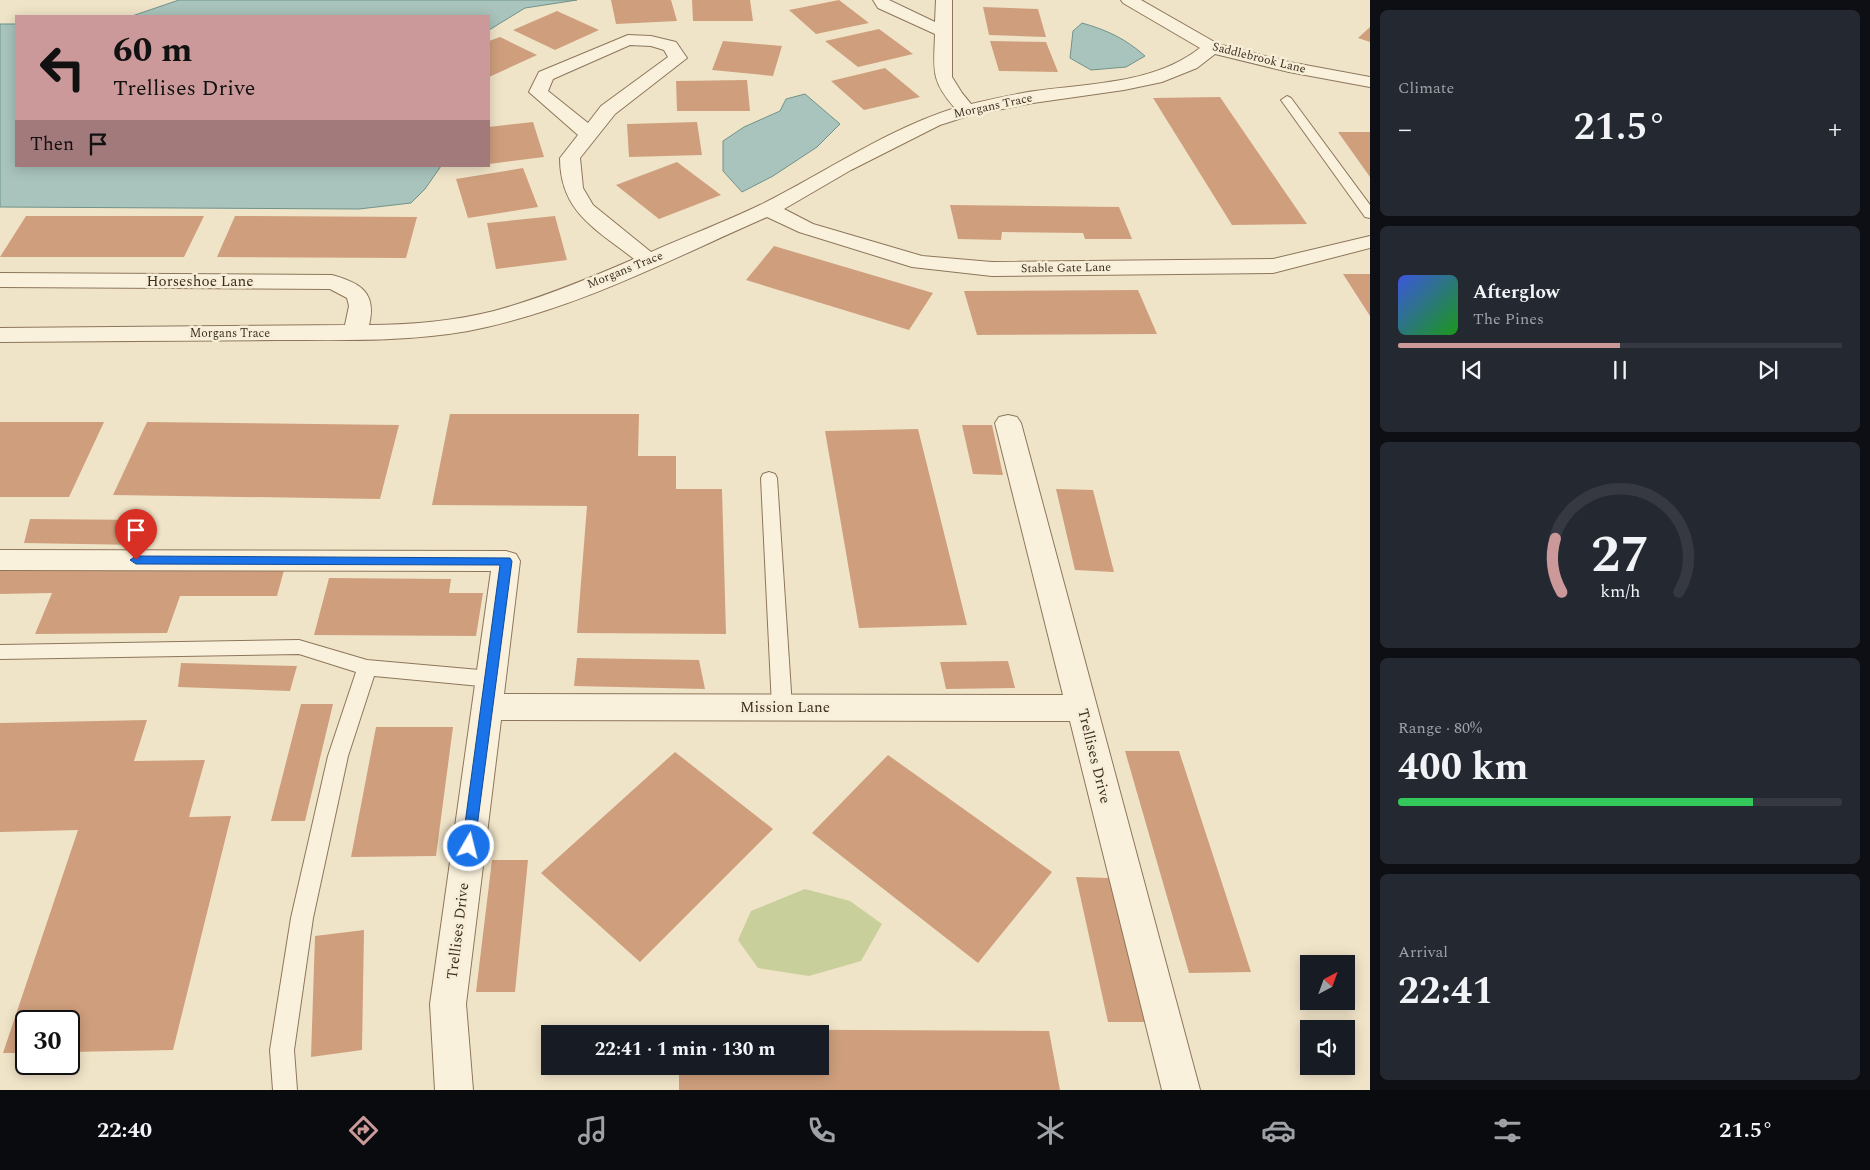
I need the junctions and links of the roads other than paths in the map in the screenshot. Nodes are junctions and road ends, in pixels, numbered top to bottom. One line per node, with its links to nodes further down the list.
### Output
1 (881, 0): 4 (street)
2 (944, 0): 4 (street)
3 (1128, 0): 5 (street, Saddlebrook Lane)
4 (944, 32): 8 (street)
5 (1212, 48): 6 (street, Saddlebrook Lane); 8 (street, Morgans Trace)
6 (1370, 82)
7 (1287, 100): 11 (lane)
8 (967, 110): 10 (street, Morgans Trace)
9 (589, 134): 13 (street)
10 (768, 209): 12 (street, Stable Gate Lane); 13 (street, Morgans Trace)
11 (1370, 214)
12 (1370, 242)
13 (649, 261): 15 (street, Morgans Trace)
14 (0, 280): 15 (street, Horseshoe Lane)
15 (355, 332): 16 (street, Morgans Trace)
16 (0, 335)
17 (1008, 423): 24 (street, Trellises Drive)
18 (769, 478): 23 (lane)
19 (0, 560): 22 (street, Trellises Drive)
20 (0, 652): 21 (lane)
21 (367, 668): 22 (lane); 25 (lane)
22 (489, 693): 23 (street, Mission Lane); 26 (street, Trellises Drive)
23 (782, 707): 24 (street, Mission Lane)
24 (1082, 708): 27 (street, Trellises Drive)
25 (285, 1090)
26 (454, 1090)
27 (1181, 1090)

